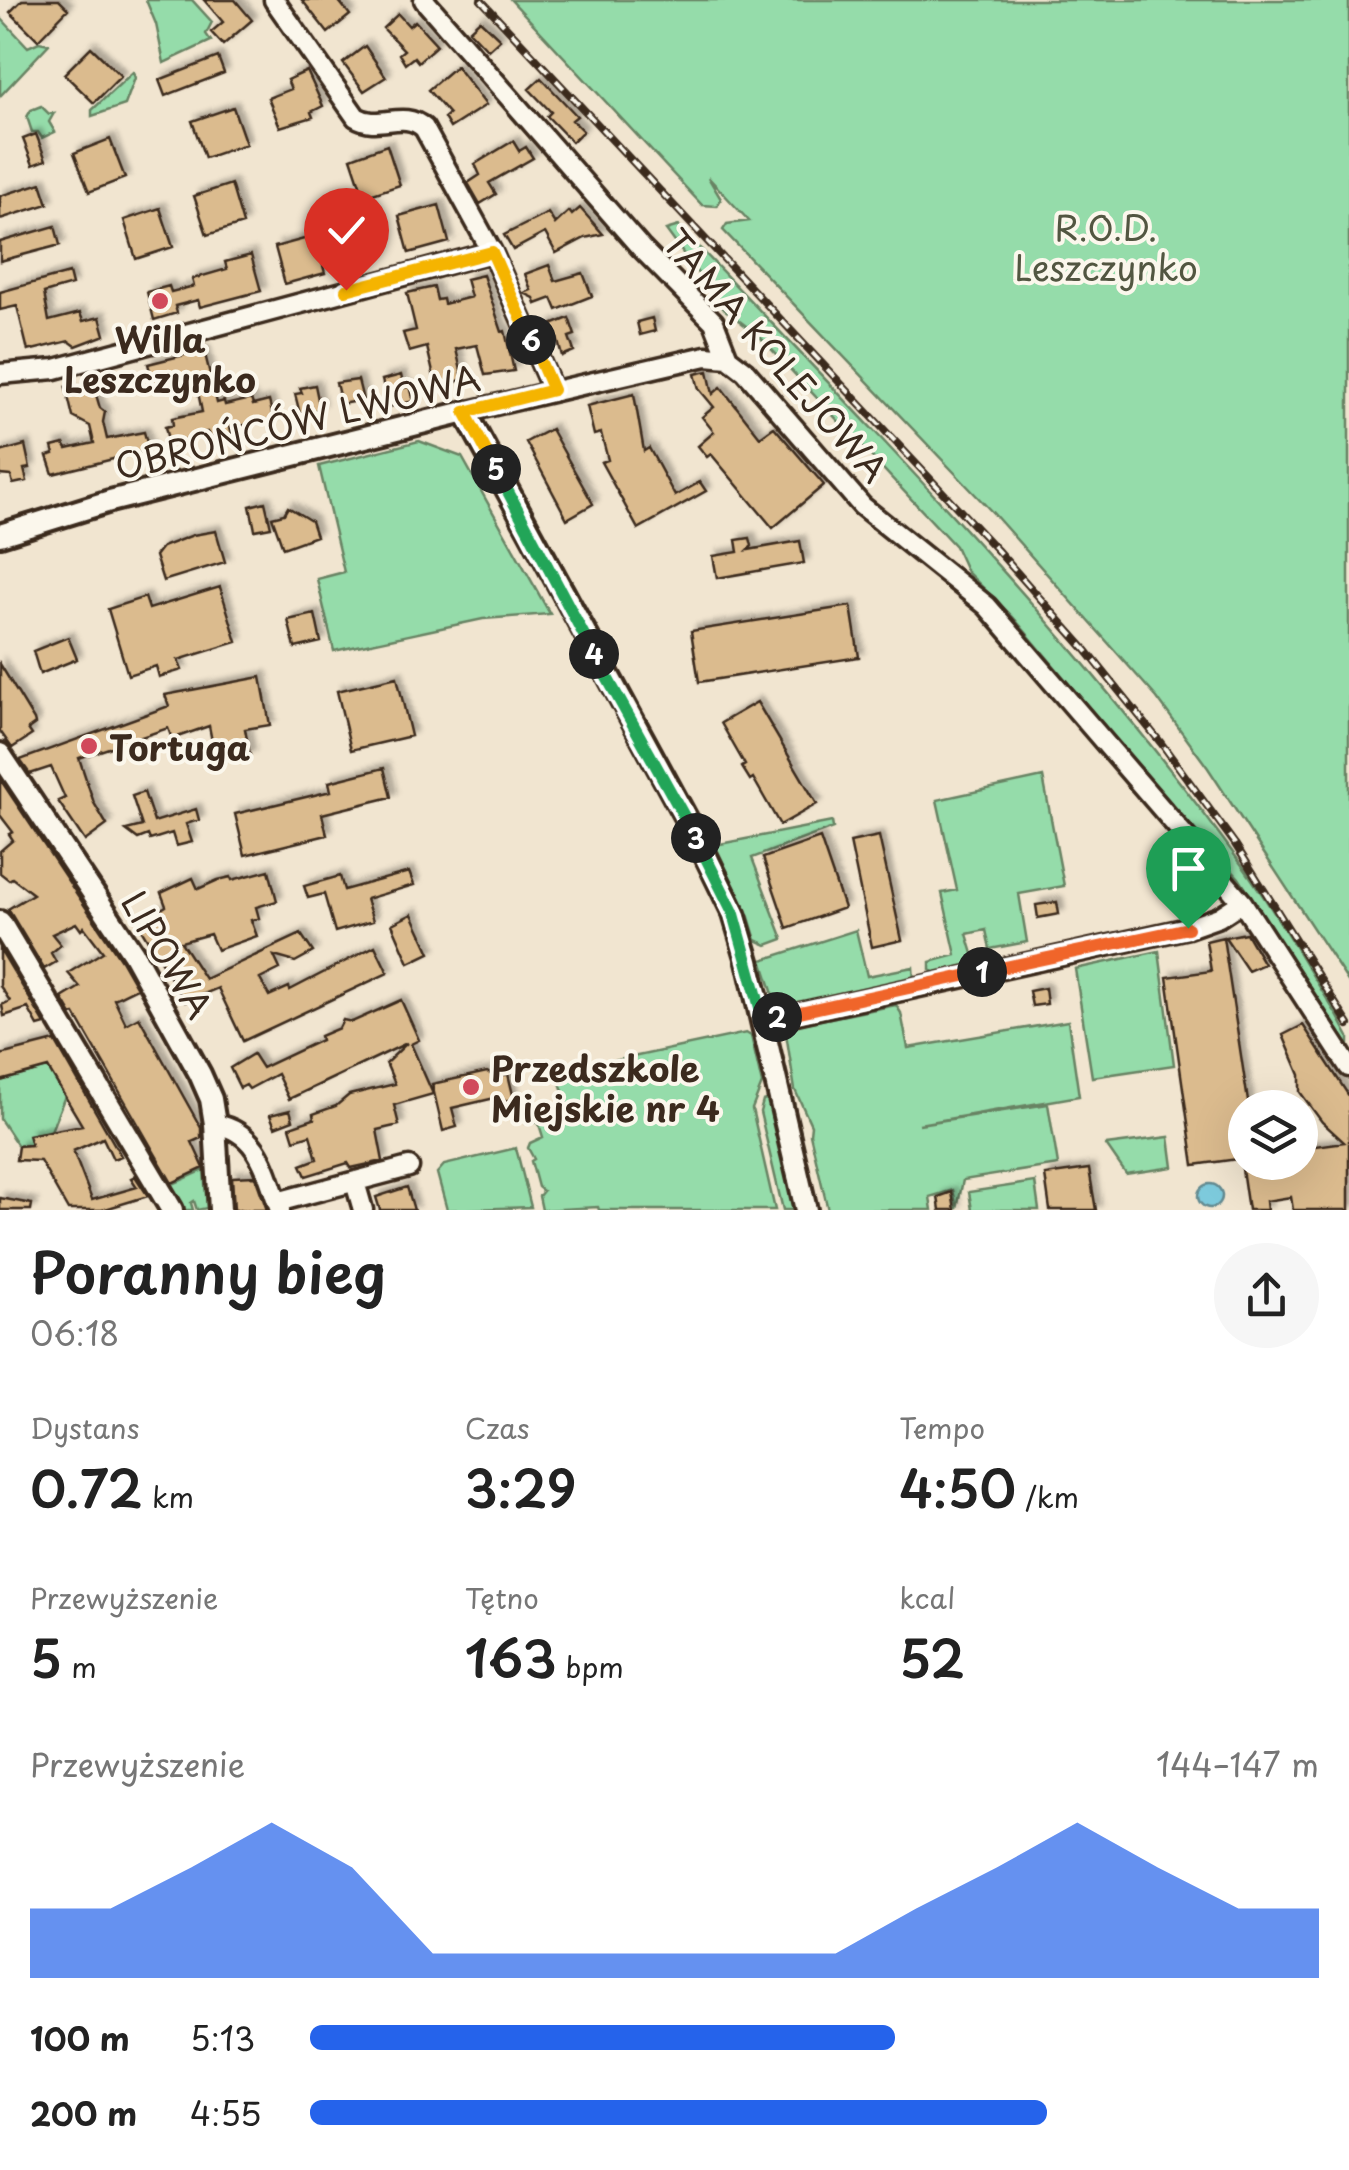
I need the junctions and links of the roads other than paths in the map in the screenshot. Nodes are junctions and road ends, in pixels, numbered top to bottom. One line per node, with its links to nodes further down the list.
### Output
1 (274, 0): 3 (street)
2 (424, 0): 4 (street, TAMA KOLEJOWA)
3 (492, 252): 5 (street); 6 (street)
4 (728, 358): 6 (street, OBROŃCÓW LWOWA); 10 (street, TAMA KOLEJOWA)
5 (0, 374)
6 (553, 390): 7 (street, OBROŃCÓW LWOWA)
7 (465, 412): 8 (street, OBROŃCÓW LWOWA); 12 (street)
8 (0, 535)
9 (0, 754): 14 (street, LIPOWA)
10 (1242, 902): 12 (street); 13 (street, TAMA KOLEJOWA)
11 (0, 922): 18 (street)
12 (764, 1022): 21 (street)
13 (1349, 1067)
14 (215, 1124): 17 (street); 19 (street, LIPOWA)
15 (409, 1168): 16 (street)
16 (355, 1182): 17 (street); 20 (street)
17 (279, 1206)
18 (172, 1210)
19 (220, 1210)
20 (363, 1210)
21 (806, 1210)

